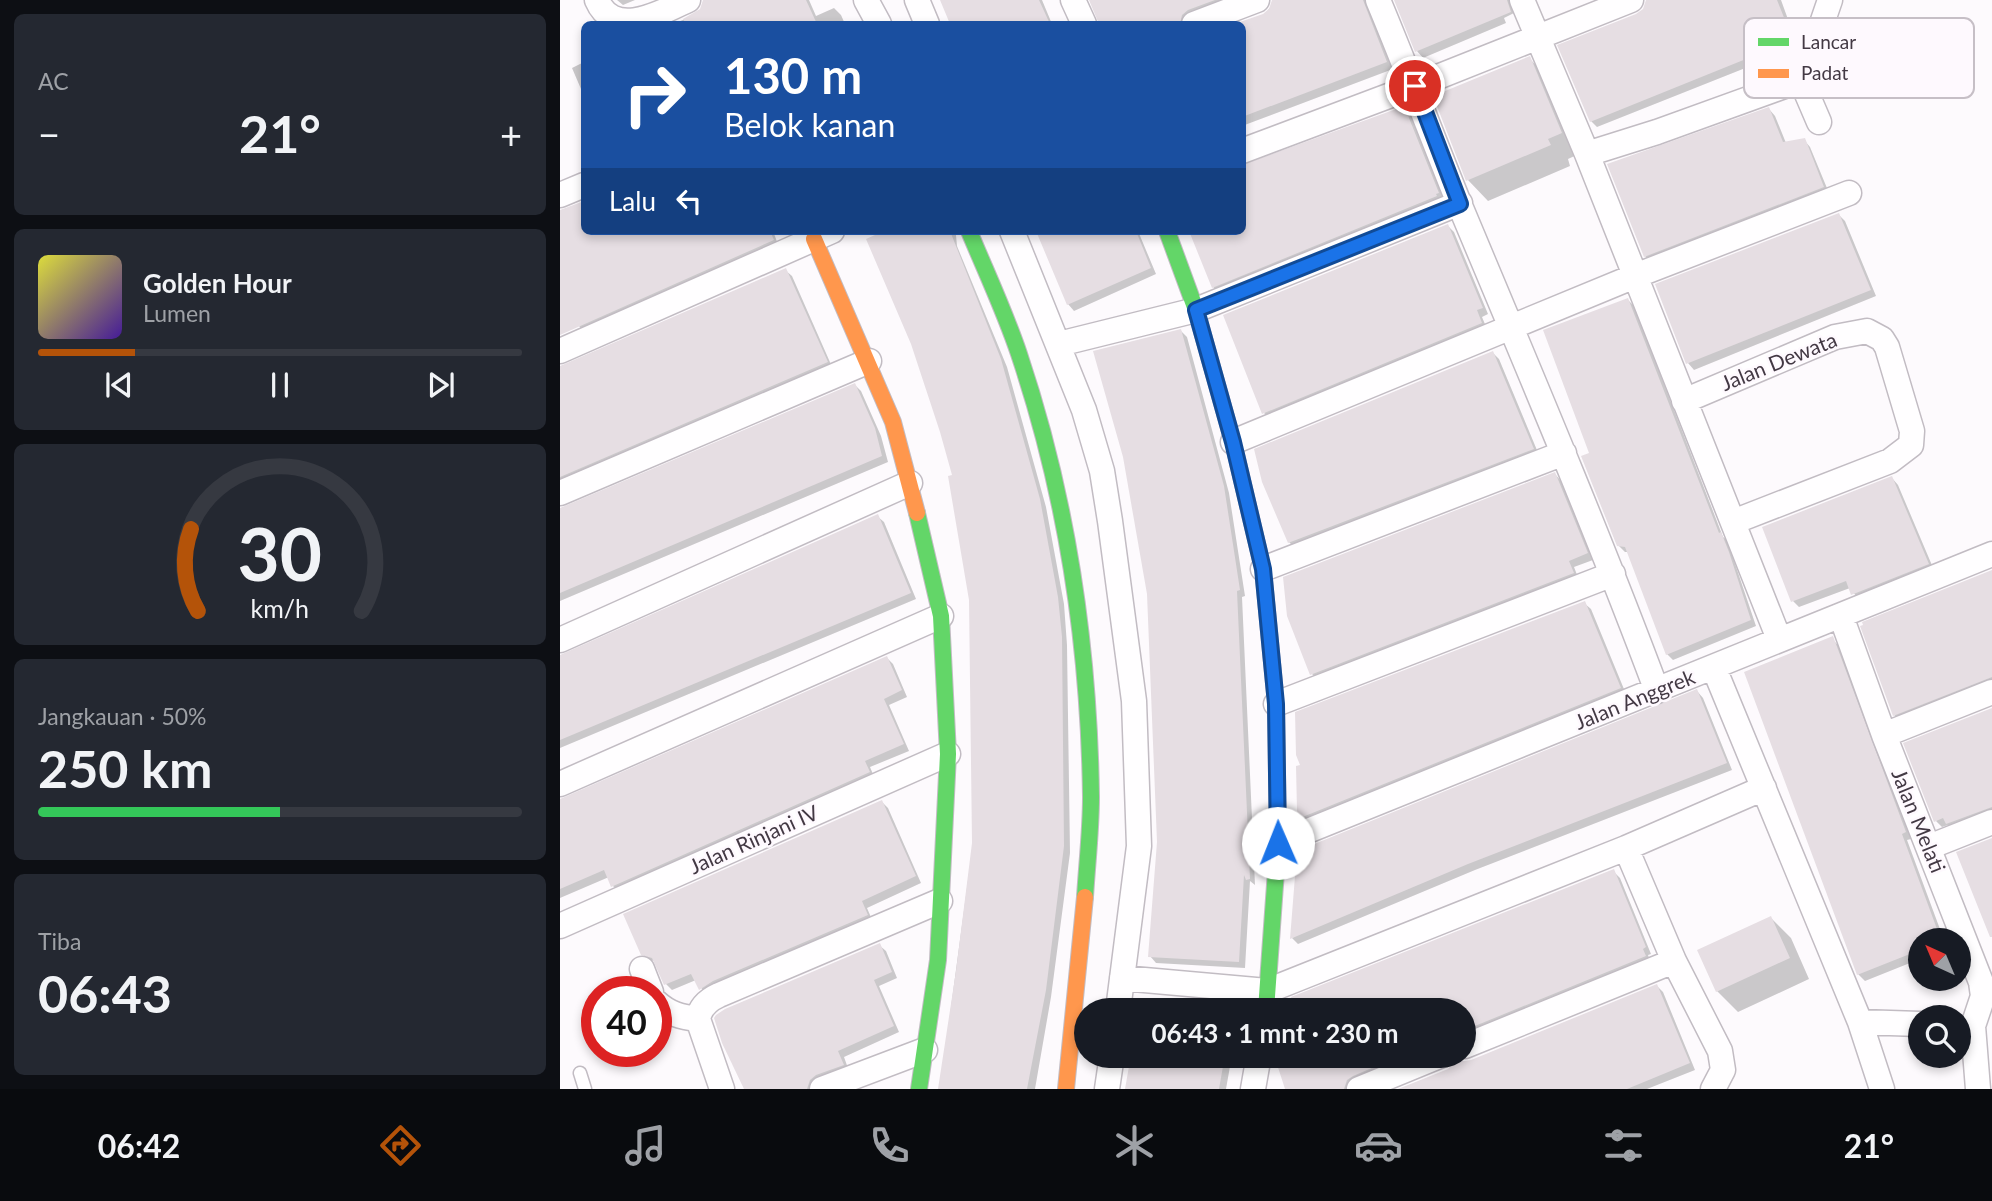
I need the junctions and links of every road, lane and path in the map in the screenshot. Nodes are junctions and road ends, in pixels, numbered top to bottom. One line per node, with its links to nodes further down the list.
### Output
1 (597, 0): 12 (street)
2 (688, 0): 13 (street)
3 (866, 0): 14 (street)
4 (917, 0): 15 (street)
5 (1073, 0): 16 (street)
6 (1257, 0): 17 (street)
7 (1378, 0): 19 (street)
8 (1522, 0): 18 (street)
9 (1631, 0): 18 (street)
10 (1830, 0): 11 (street)
11 (1824, 18)
12 (626, 21)
13 (638, 21)
14 (877, 21)
15 (926, 21)
16 (1083, 21)
17 (1202, 21)
18 (1537, 38): 19 (street); 24 (street)
19 (1415, 86): 23 (street); 28 (street)
20 (1751, 98): 24 (street)
21 (1809, 98): 22 (street)
22 (1819, 122)
23 (1246, 149)
24 (1587, 154): 33 (street)
25 (581, 185): 27 (street)
26 (1849, 193): 33 (street)
27 (560, 195)
28 (1460, 204): 34 (street); 35 (street)
29 (823, 235): 37 (street); 38 (street)
30 (971, 235): 90 (street)
31 (1014, 235): 36 (street)
32 (1168, 235): 34 (street)
33 (1635, 276): 35 (street); 39 (street)
34 (1196, 310): 36 (street); 40 (street)
35 (1511, 327): 40 (street); 41 (street)
36 (1059, 344): 69 (street)
37 (560, 351)
38 (869, 361): 42 (street); 43 (street)
39 (1684, 401): 44 (street); 44 (street, Jalan Dewata)
40 (1233, 442): 46 (street)
41 (1563, 453): 46 (street); 47 (street)
42 (910, 483): 48 (street); 51 (street)
43 (560, 493)
44 (1733, 522): 50 (street)
45 (1992, 554): 49 (street, Jalan Anggrek)
46 (1263, 569): 55 (street)
47 (1613, 574): 53 (street); 55 (street)
48 (941, 616): 57 (street); 58 (street)
49 (1841, 616): 50 (street, Jalan Anggrek); 56 (street, Jalan Melati)
50 (1779, 639): 52 (street, Jalan Anggrek)
51 (560, 640)
52 (1714, 668): 53 (street, Jalan Anggrek); 59 (street)
53 (1657, 691): 61 (street, Jalan Anggrek)
54 (1992, 692): 56 (street)
55 (1276, 704): 61 (street)
56 (1884, 735): 62 (street, Jalan Melati)
57 (947, 754): 64 (street); 65 (street, Jalan Rinjani IV)
58 (560, 784)
59 (1764, 788): 63 (street); 77 (street)
60 (1992, 822): 62 (street)
61 (1278, 843): 73 (street)
62 (1929, 847): 70 (street, Jalan Melati)
63 (1626, 848): 66 (street); 74 (street)
64 (940, 901): 76 (street); 81 (street)
65 (560, 926)
66 (1674, 961): 80 (street); 94 (street)
67 (642, 969): 68 (street)
68 (645, 976)
69 (1122, 978): 71 (street); 72 (street)
70 (1987, 979): 79 (street, Jalan Melati)
71 (1120, 998)
72 (1253, 998)
73 (1266, 998)
74 (1271, 998)
75 (672, 1013): 76 (street)
76 (698, 1019): 87 (street)
77 (1860, 1022): 78 (street); 95 (street)
78 (1908, 1024)
79 (1974, 1028): 96 (street)
80 (1476, 1042)
81 (925, 1051): 88 (street); 89 (street)
82 (1110, 1068): 91 (street)
83 (1256, 1068): 92 (street)
84 (1410, 1068): 93 (street)
85 (580, 1073): 86 (lane)
86 (585, 1089)
87 (722, 1089)
88 (822, 1089)
89 (919, 1089)
90 (1066, 1089)
91 (1107, 1089)
92 (1252, 1089)
93 (1359, 1089)
94 (1713, 1089)
95 (1882, 1089)
96 (1978, 1089)

